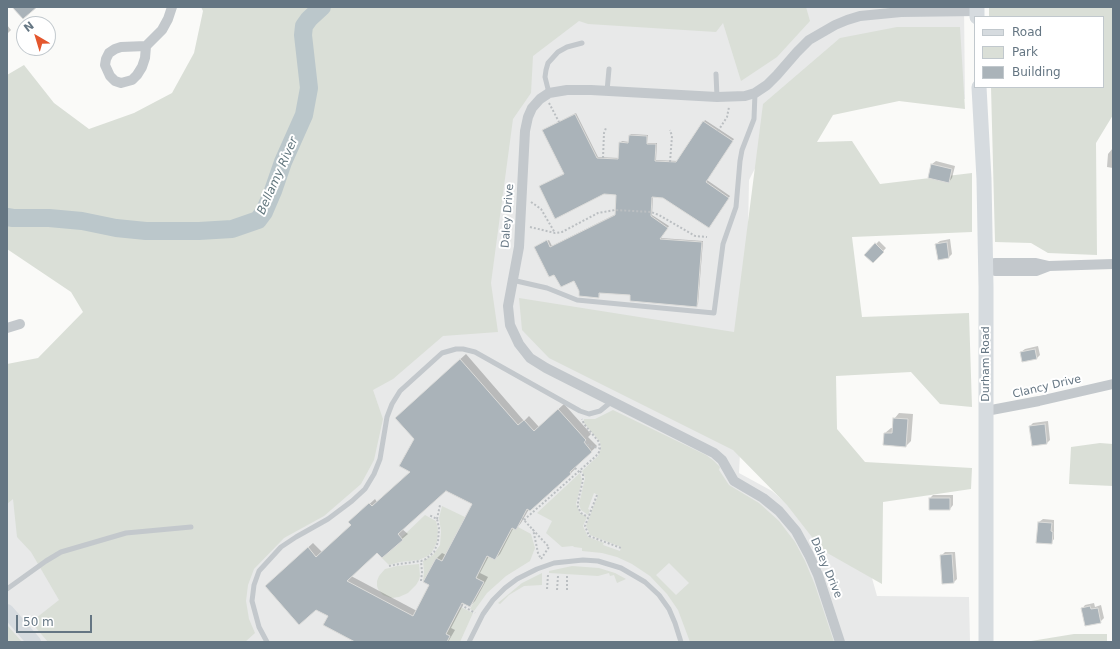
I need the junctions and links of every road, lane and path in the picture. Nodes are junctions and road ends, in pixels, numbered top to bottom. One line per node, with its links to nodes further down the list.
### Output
1 (172, 7): 4 (street)
2 (977, 12): 9 (street)
3 (582, 43): 11 (lane)
4 (146, 46)
5 (608, 69): 8 (lane)
6 (716, 74): 10 (lane)
7 (979, 88): 24 (main road, Durham Road)
8 (607, 90): 10 (street); 11 (street)
9 (755, 93): 10 (street); 25 (lane)
10 (717, 97)
11 (549, 98): 13 (path); 25 (street, Daley Drive)
12 (729, 106): 16 (path)
13 (558, 122)
14 (606, 128): 17 (path)
15 (670, 130): 18 (path)
16 (718, 131)
17 (603, 158)
18 (670, 162)
19 (530, 202): 21 (path)
20 (530, 227): 21 (path)
21 (555, 233): 22 (path)
22 (707, 237)
23 (1113, 264): 24 (street)
24 (986, 266): 30 (main road, Durham Road)
25 (512, 280): 29 (street, Daley Drive)
26 (20, 324): 27 (street)
27 (7, 328)
28 (1113, 384): 30 (street, Clancy Drive)
29 (611, 402): 31 (lane); 61 (street, Daley Drive)
30 (986, 411): 62 (main road, Durham Road)
31 (582, 412): 33 (path); 58 (lane)
32 (585, 441): 33 (path)
33 (600, 448): 35 (path)
34 (575, 468): 35 (path)
35 (579, 472): 39 (path); 42 (path)
36 (597, 495): 39 (path)
37 (440, 505): 40 (path)
38 (429, 515): 40 (path)
39 (588, 517): 43 (path)
40 (437, 520): 44 (path)
41 (192, 527): 50 (lane)
42 (533, 529): 42 (path)
43 (621, 548)
44 (421, 561): 45 (path); 49 (path)
45 (389, 566)
46 (548, 575): 51 (path)
47 (558, 576): 52 (path)
48 (567, 576): 53 (path)
49 (421, 581)
50 (7, 589)
51 (547, 589)
52 (557, 590)
53 (567, 590)
54 (461, 605): 56 (path)
55 (7, 611): 57 (street)
56 (475, 613)
57 (34, 642)
58 (267, 642)
59 (470, 642): 60 (lane)
60 (681, 642)
61 (840, 642)
62 (986, 642)

